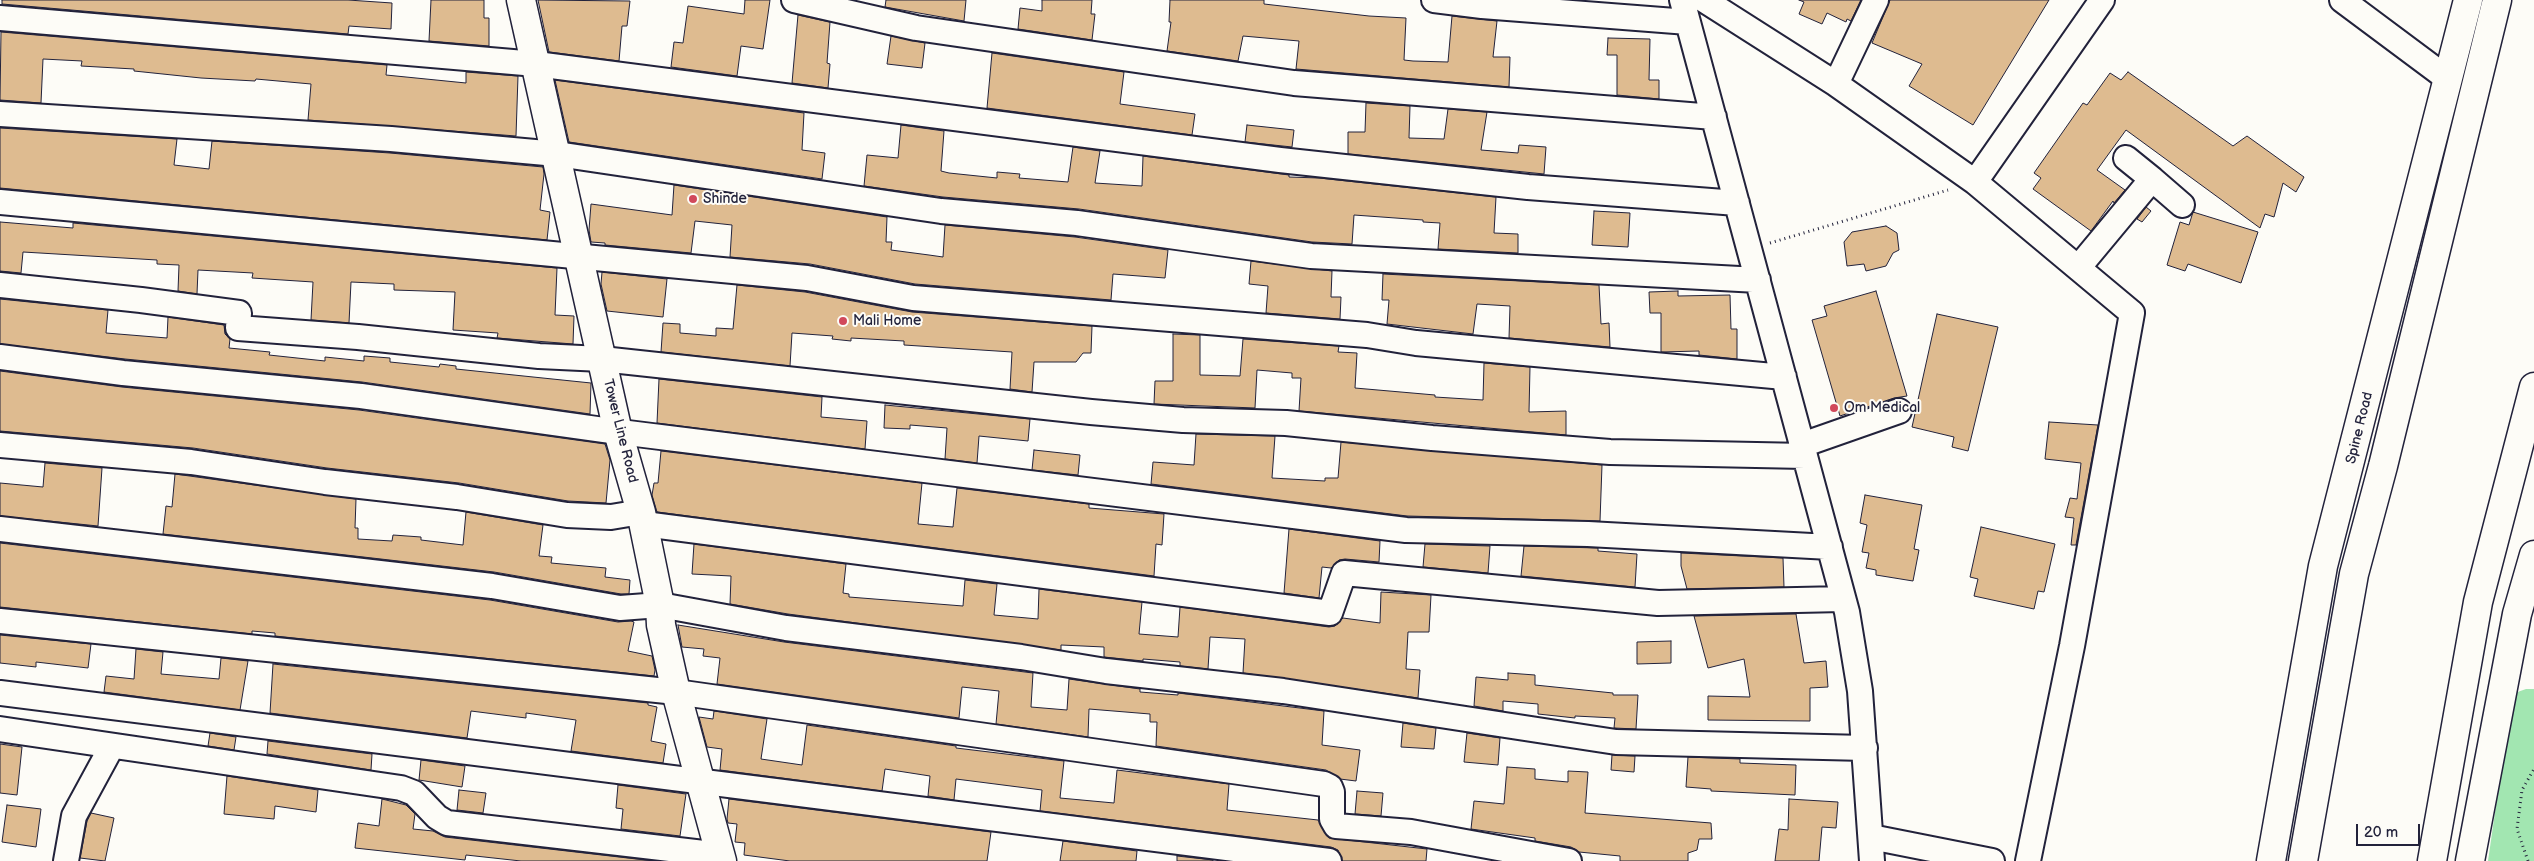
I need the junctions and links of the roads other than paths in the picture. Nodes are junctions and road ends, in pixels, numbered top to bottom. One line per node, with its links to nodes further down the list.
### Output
1 (521, 0): 12 (street, Tower Line Road)
2 (794, 0): 16 (street)
3 (1434, 0): 10 (street)
4 (1704, 0): 14 (street)
5 (1876, 0): 14 (street)
6 (2102, 0): 20 (street)
7 (2342, 0): 13 (street)
8 (2468, 0): 13 (street, Spine Road)
9 (2497, 0): 58 (street)
10 (1685, 11): 16 (street)
11 (0, 18): 12 (street)
12 (536, 64): 17 (street, Tower Line Road); 22 (street)
13 (2448, 79): 57 (street, Spine Road)
14 (1836, 84): 20 (street)
15 (0, 114): 17 (street)
16 (1714, 117): 22 (street)
17 (557, 154): 24 (street, Tower Line Road); 26 (street)
18 (2126, 158): 19 (street)
19 (2152, 179): 23 (street); 25 (street)
20 (1975, 182): 25 (street)
21 (0, 202): 24 (street)
22 (1737, 203): 26 (street)
23 (2182, 205)
24 (580, 256): 29 (street, Tower Line Road); 30 (street)
25 (2078, 268): 56 (street)
26 (1758, 280): 30 (street)
27 (0, 285): 29 (street)
28 (0, 357): 33 (street)
29 (602, 359): 33 (street, Tower Line Road); 35 (street)
30 (1784, 377): 35 (street)
31 (2534, 387): 59 (street)
32 (1899, 411): 35 (street)
33 (618, 432): 36 (street, Tower Line Road); 38 (street)
34 (0, 446): 36 (street)
35 (1803, 450): 38 (street)
36 (642, 518): 40 (street); 41 (street, Tower Line Road)
37 (0, 529): 41 (street)
38 (1830, 547): 40 (street)
39 (2533, 560): 60 (street)
40 (1843, 599): 47 (street)
41 (660, 605): 43 (street, Tower Line Road); 47 (street)
42 (0, 621): 43 (street)
43 (676, 692): 48 (street, Tower Line Road); 53 (street)
44 (0, 693): 48 (street)
45 (0, 729): 46 (street)
46 (112, 746): 50 (street); 51 (street)
47 (1864, 748): 49 (street)
48 (702, 783): 50 (street, Tower Line Road); 52 (street)
49 (1871, 837): 54 (street); 55 (street)
50 (722, 859)
51 (66, 861)
52 (1329, 861)
53 (1569, 861)
54 (1872, 861)
55 (1992, 861)
56 (2028, 861)
57 (2271, 861)
58 (2303, 861)
59 (2432, 861)
60 (2470, 861)

